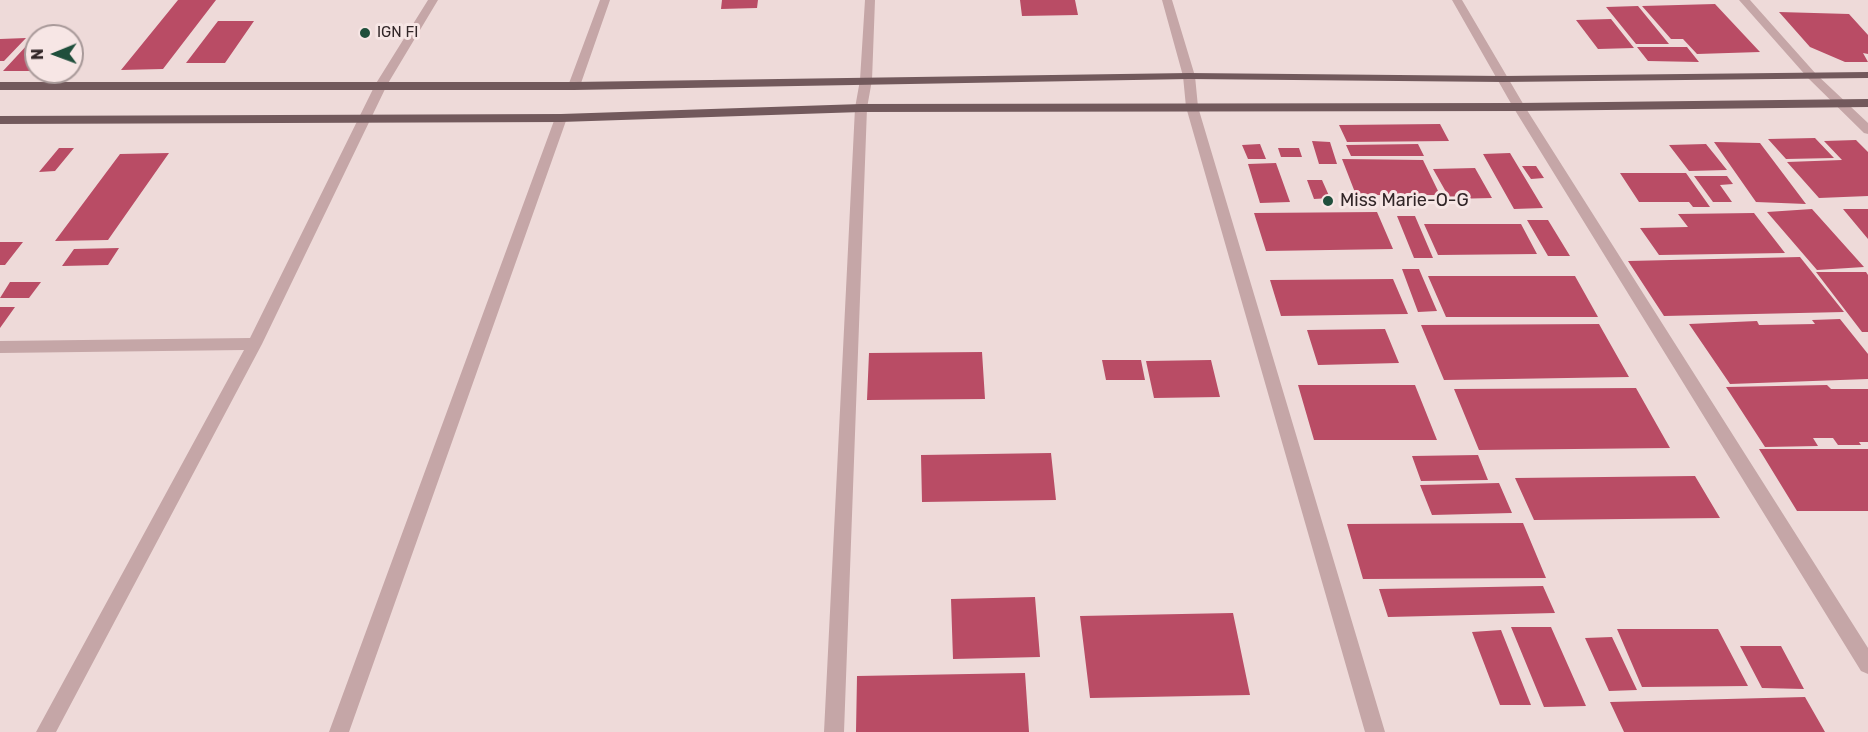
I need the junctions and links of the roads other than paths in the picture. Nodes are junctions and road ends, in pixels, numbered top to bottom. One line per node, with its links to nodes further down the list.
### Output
1 (433, 0): 12 (street)
2 (605, 0): 14 (street)
3 (870, 0): 11 (street)
4 (1167, 0): 8 (street)
5 (1457, 0): 10 (street)
6 (1744, 0): 9 (street)
7 (1868, 75): 9 (main road)
8 (1189, 76): 10 (main road); 11 (main road); 17 (street)
9 (1812, 76): 10 (main road); 15 (street)
10 (1503, 79): 18 (street)
11 (866, 81): 14 (main road); 19 (street)
12 (381, 85): 13 (main road); 14 (main road); 22 (street)
13 (0, 86)
14 (574, 86)
15 (1842, 103): 16 (main road); 18 (main road); 23 (street)
16 (1868, 103)
17 (1192, 107): 18 (main road); 19 (main road); 30 (street)
18 (1519, 107): 26 (street)
19 (861, 108): 20 (main road); 29 (street)
20 (561, 118): 22 (main road); 28 (street)
21 (0, 120): 22 (main road)
22 (364, 120): 24 (street)
23 (1868, 130)
24 (255, 344): 25 (street); 27 (street)
25 (0, 347)
26 (1868, 665)
27 (46, 732)
28 (339, 732)
29 (834, 732)
30 (1375, 732)

